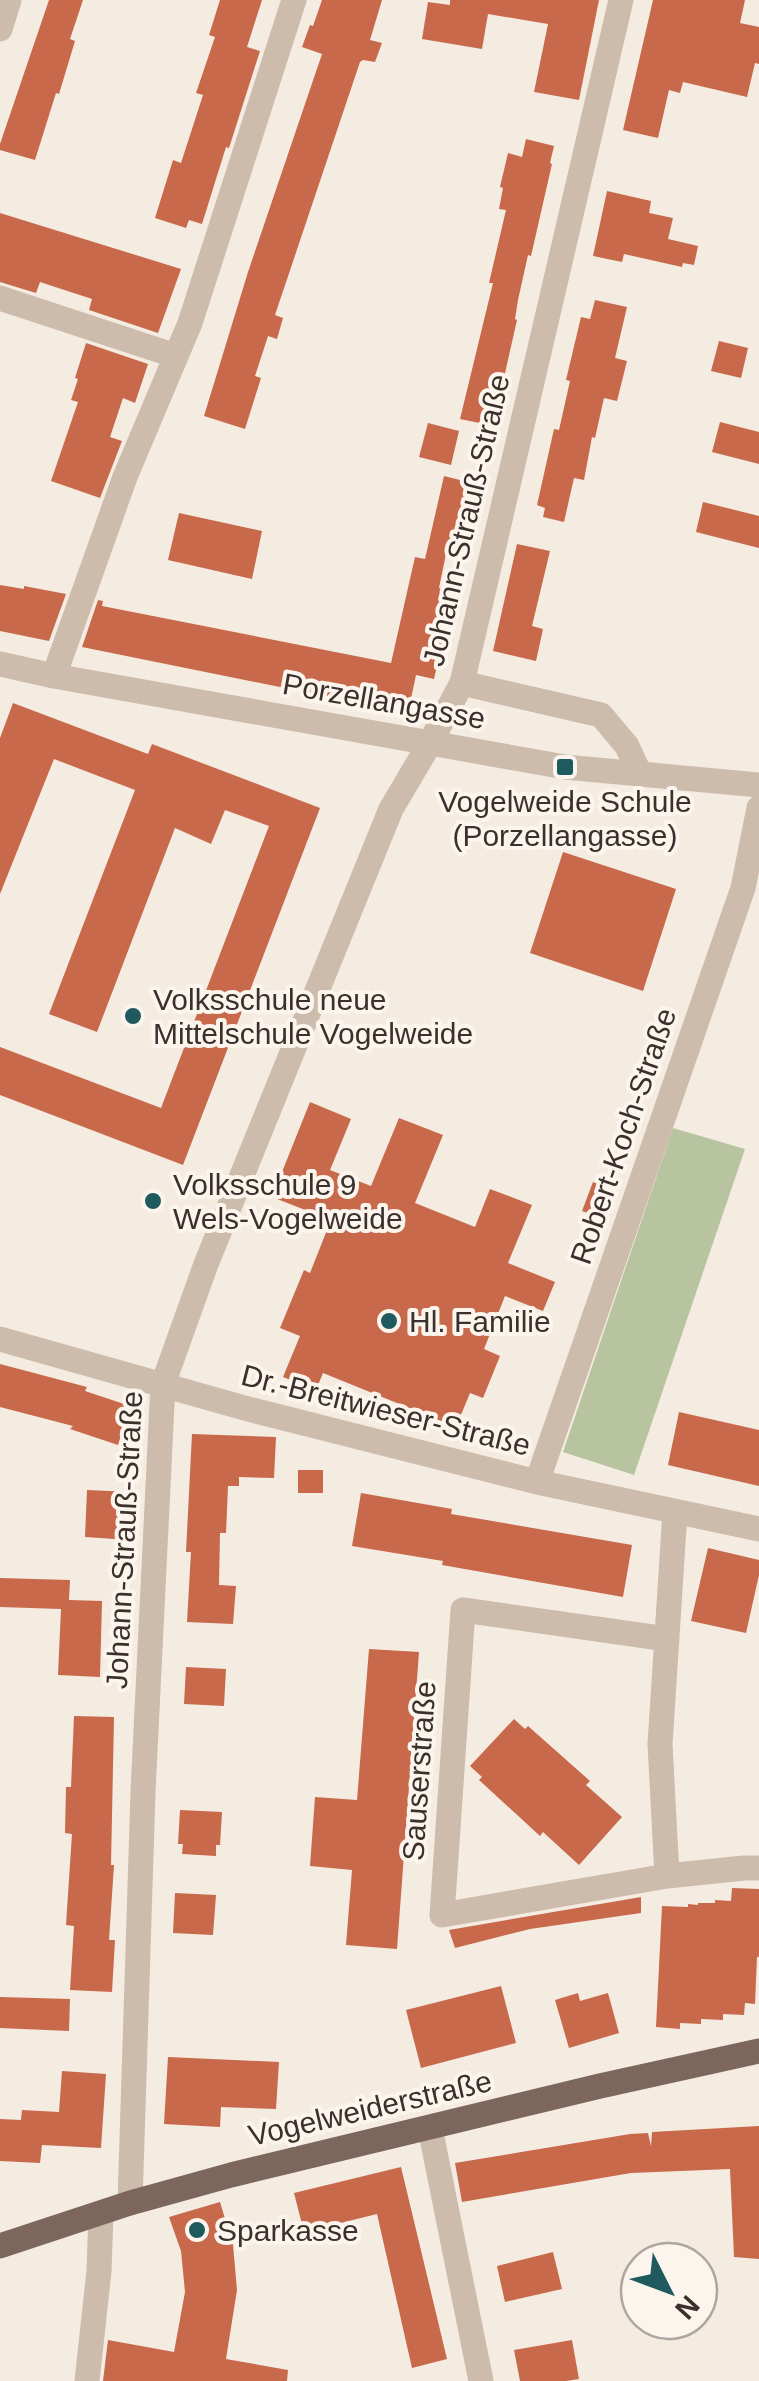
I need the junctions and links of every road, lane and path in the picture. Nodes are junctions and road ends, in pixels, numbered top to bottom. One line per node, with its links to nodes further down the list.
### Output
1 (9, 0): 4 (street)
2 (294, 0): 6 (street)
3 (621, 0): 9 (street, Johann-Strauß-Straße)
4 (0, 28)
5 (0, 298): 6 (street)
6 (176, 356): 8 (street)
7 (0, 664): 8 (street, Porzellangasse)
8 (54, 676): 10 (street, Porzellangasse)
9 (462, 683): 10 (street, Johann-Strauß-Straße); 11 (street)
10 (430, 743): 11 (street, Porzellangasse); 15 (street, Johann-Strauß-Straße)
11 (639, 772): 12 (street, Porzellangasse)
12 (759, 785)
13 (759, 808): 16 (street, Robert-Koch-Straße)
14 (0, 1338): 15 (street, Dr.-Breitwieser-Straße)
15 (164, 1384): 16 (street, Dr.-Breitwieser-Straße); 24 (street, Johann-Strauß-Straße)
16 (537, 1482): 17 (street, Dr.-Breitwieser-Straße)
17 (675, 1512): 18 (street, Dr.-Breitwieser-Straße); 19 (street)
18 (759, 1529)
19 (667, 1639): 21 (street); 21 (street, Sauserstraße)
20 (759, 1868): 21 (street, Sauserstraße)
21 (666, 1876)
22 (759, 2051): 23 (main road, Vogelweiderstraße)
23 (430, 2128): 24 (main road, Vogelweiderstraße); 28 (street)
24 (130, 2202): 25 (main road, Vogelweiderstraße)
25 (101, 2212): 26 (main road, Vogelweiderstraße); 27 (street)
26 (0, 2246)
27 (87, 2381)
28 (481, 2381)

